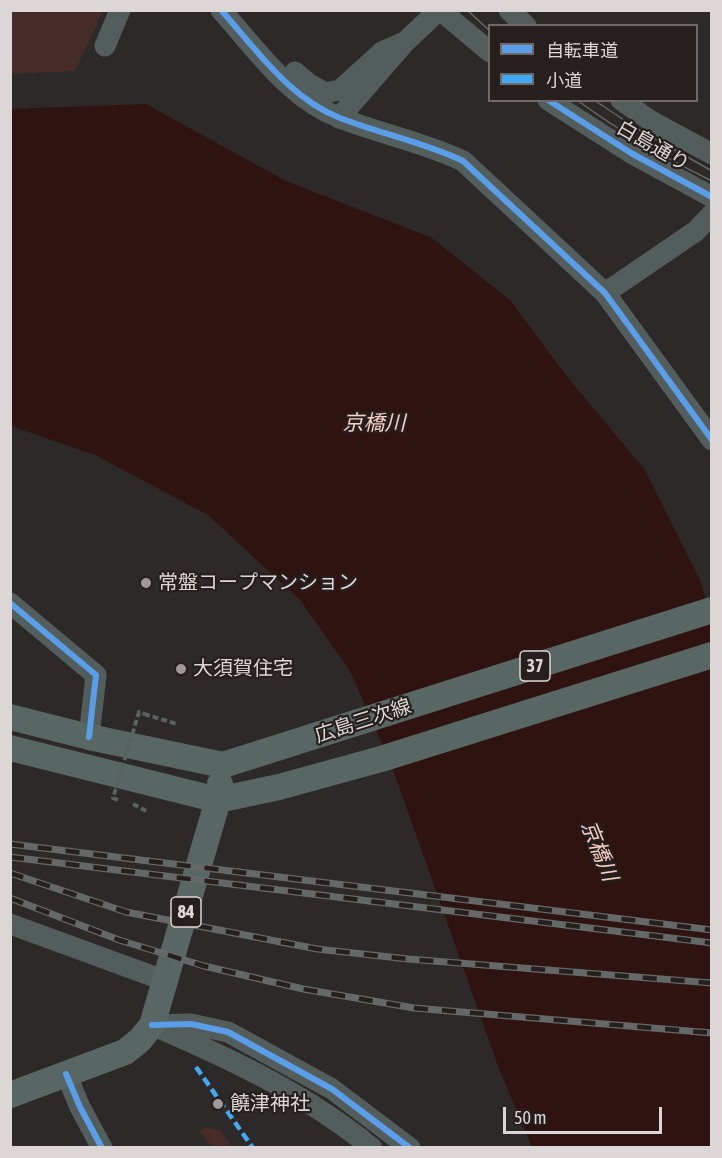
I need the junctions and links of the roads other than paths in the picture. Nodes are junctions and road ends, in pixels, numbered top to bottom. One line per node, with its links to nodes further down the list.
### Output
1 (120, 10): 8 (street)
2 (221, 10): 12 (street)
3 (241, 10): 7 (street)
4 (440, 10): 7 (street); 9 (street)
5 (509, 10): 6 (street)
6 (524, 24)
7 (405, 42): 12 (street)
8 (105, 46)
9 (488, 51)
10 (552, 102): 14 (street, 白島通り)
11 (624, 102): 13 (street, 白島通り)
12 (339, 118): 16 (street)
13 (711, 154)
14 (711, 197)
15 (711, 214): 16 (street)
16 (605, 293): 17 (street)
17 (711, 440)
18 (10, 603): 22 (street)
19 (711, 610): 24 (main road, 広島三次線 / 37)
20 (711, 656): 25 (main road, 広島三次線 / 37)
21 (10, 717): 22 (main road, 広島三次線 / 37)
22 (89, 737): 24 (main road, 広島三次線 / 37)
23 (10, 748): 25 (main road, 広島三次線 / 37)
24 (223, 765): 25 (main road, 84)
25 (218, 800): 27 (main road, 84)
26 (10, 924): 27 (street)
27 (166, 981): 28 (main road, 84)
28 (152, 1025): 29 (main road, 84); 32 (street); 33 (street)
29 (66, 1074): 30 (main road, 84); 31 (street)
30 (10, 1095)
31 (102, 1148)
32 (372, 1148)
33 (410, 1148)

